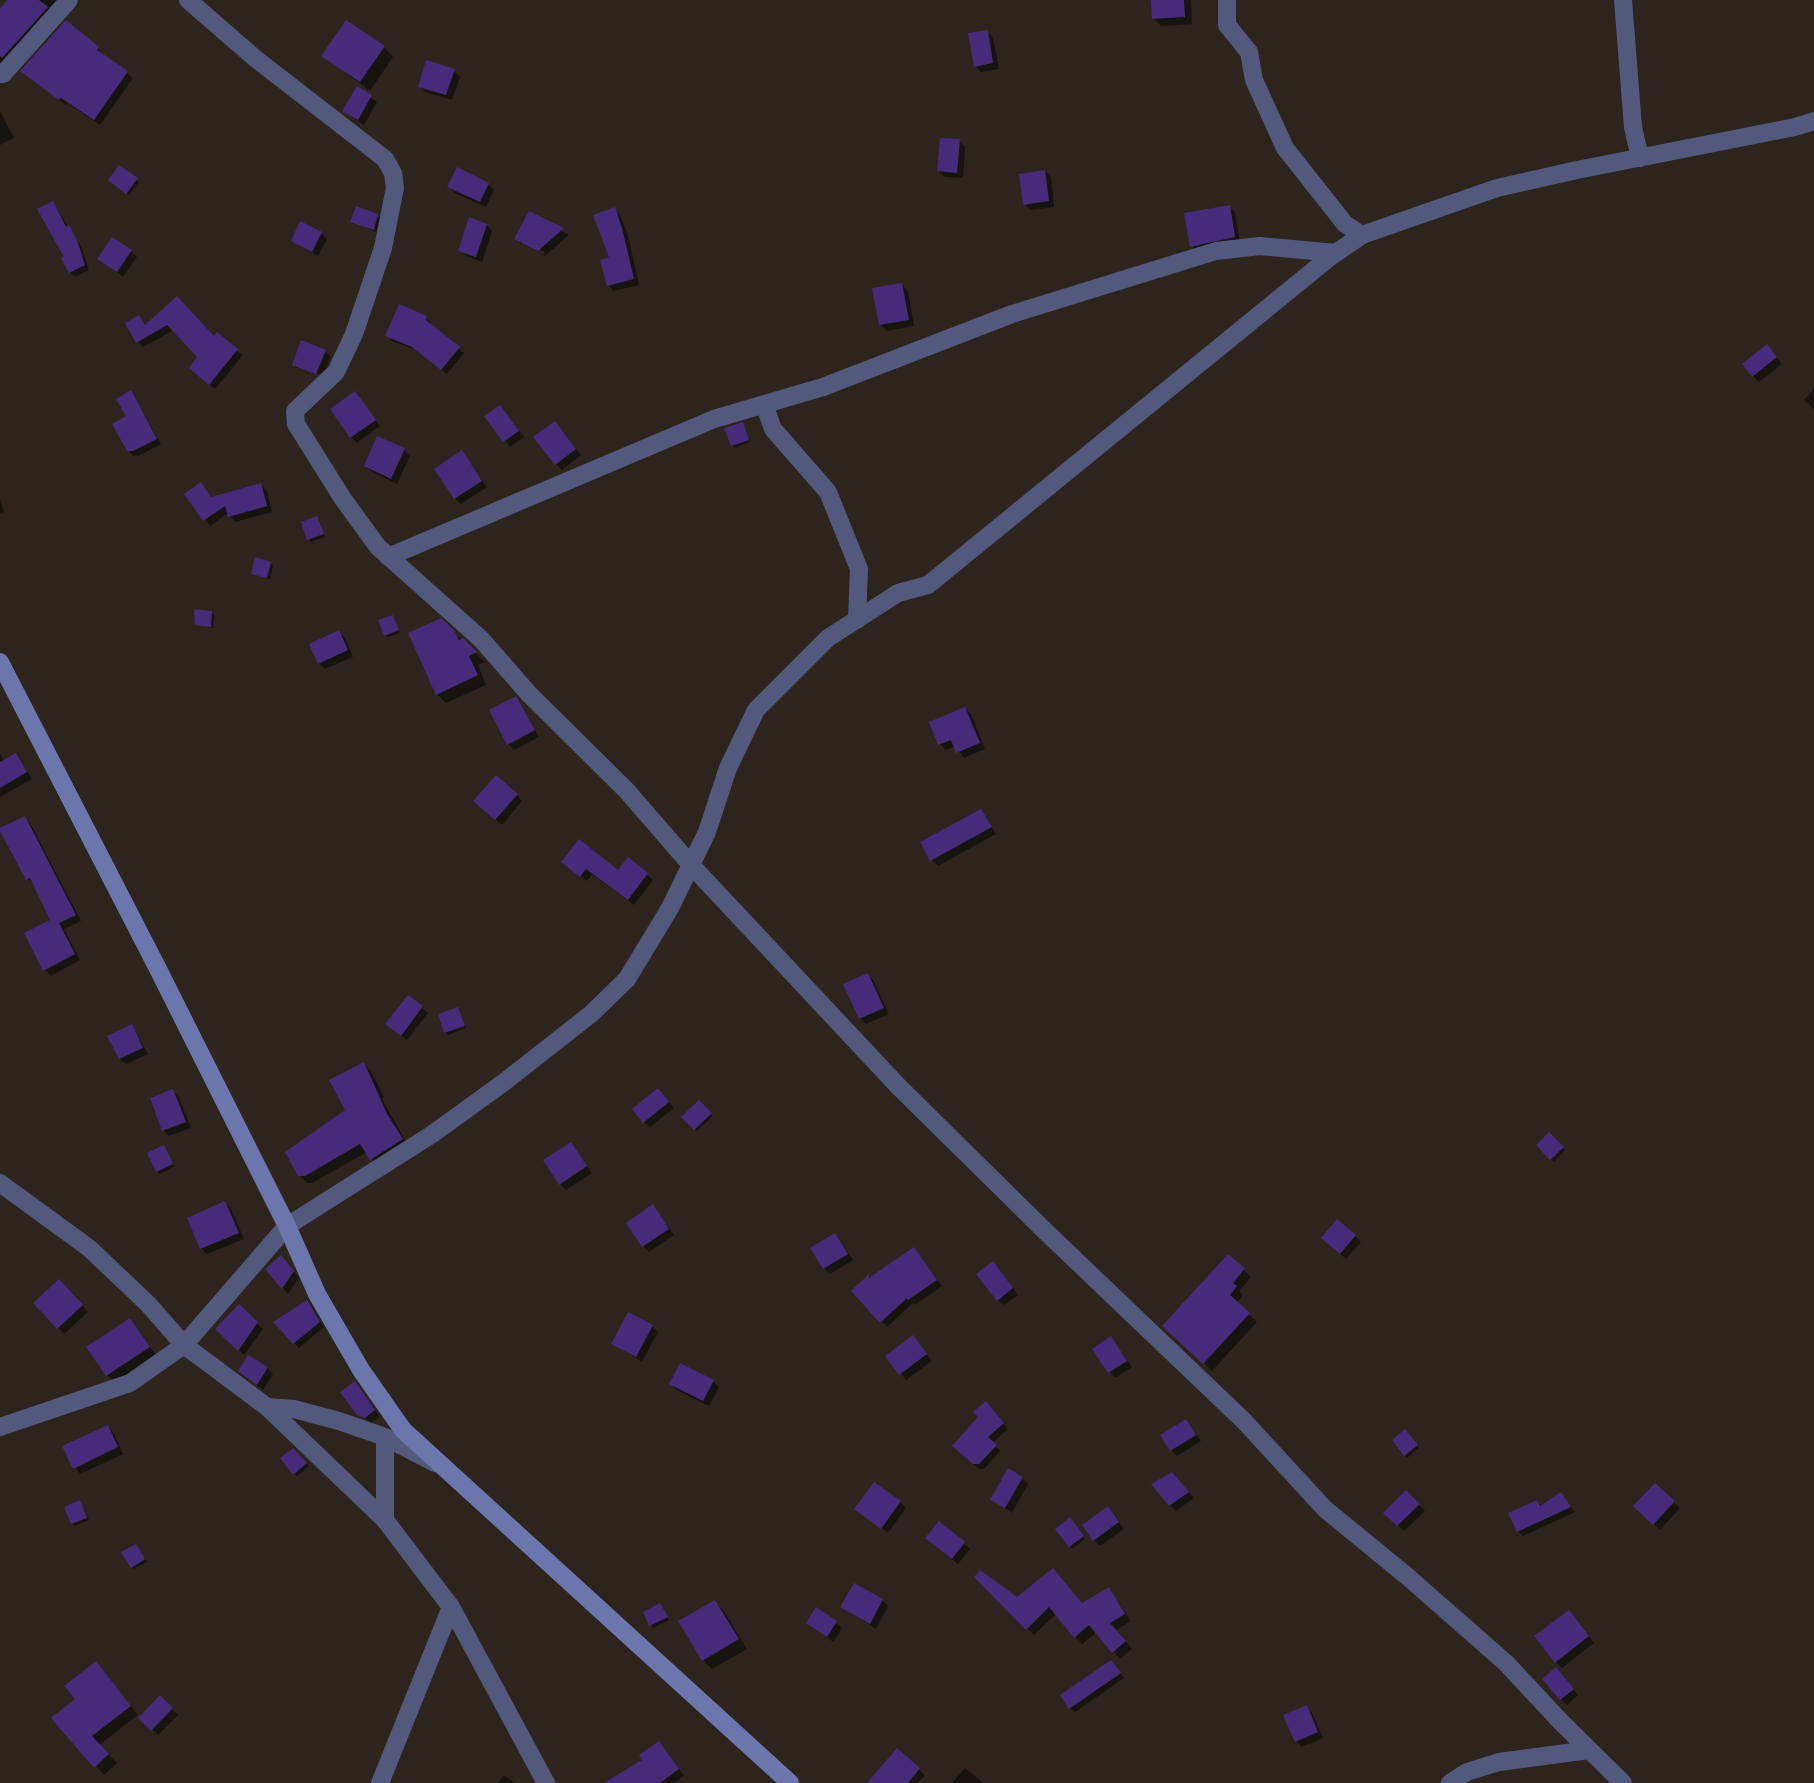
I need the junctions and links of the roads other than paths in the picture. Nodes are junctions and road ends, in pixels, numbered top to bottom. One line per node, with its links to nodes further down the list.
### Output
1 (69, 0): 5 (street)
2 (188, 0): 11 (street)
3 (1227, 0): 8 (street)
4 (1623, 0): 7 (street)
5 (0, 74)
6 (1814, 121): 7 (street)
7 (1640, 158): 8 (street)
8 (1362, 235): 9 (street)
9 (1336, 253): 10 (street); 12 (street)
10 (764, 404): 11 (street); 12 (street)
11 (388, 557): 14 (street)
12 (857, 620): 14 (street)
13 (0, 662): 16 (street)
14 (691, 865): 16 (street); 24 (street)
15 (0, 1183): 17 (street)
16 (287, 1226): 17 (street); 21 (street)
17 (184, 1345): 18 (street); 19 (street)
18 (267, 1407): 20 (street); 22 (street)
19 (0, 1427)
20 (385, 1437): 21 (street); 22 (street)
21 (442, 1467): 27 (street)
22 (385, 1520): 23 (street)
23 (451, 1607): 25 (street); 26 (street)
24 (1589, 1750): 28 (street); 29 (street)
25 (380, 1783)
26 (546, 1783)
27 (790, 1783)
28 (1450, 1783)
29 (1623, 1783)

